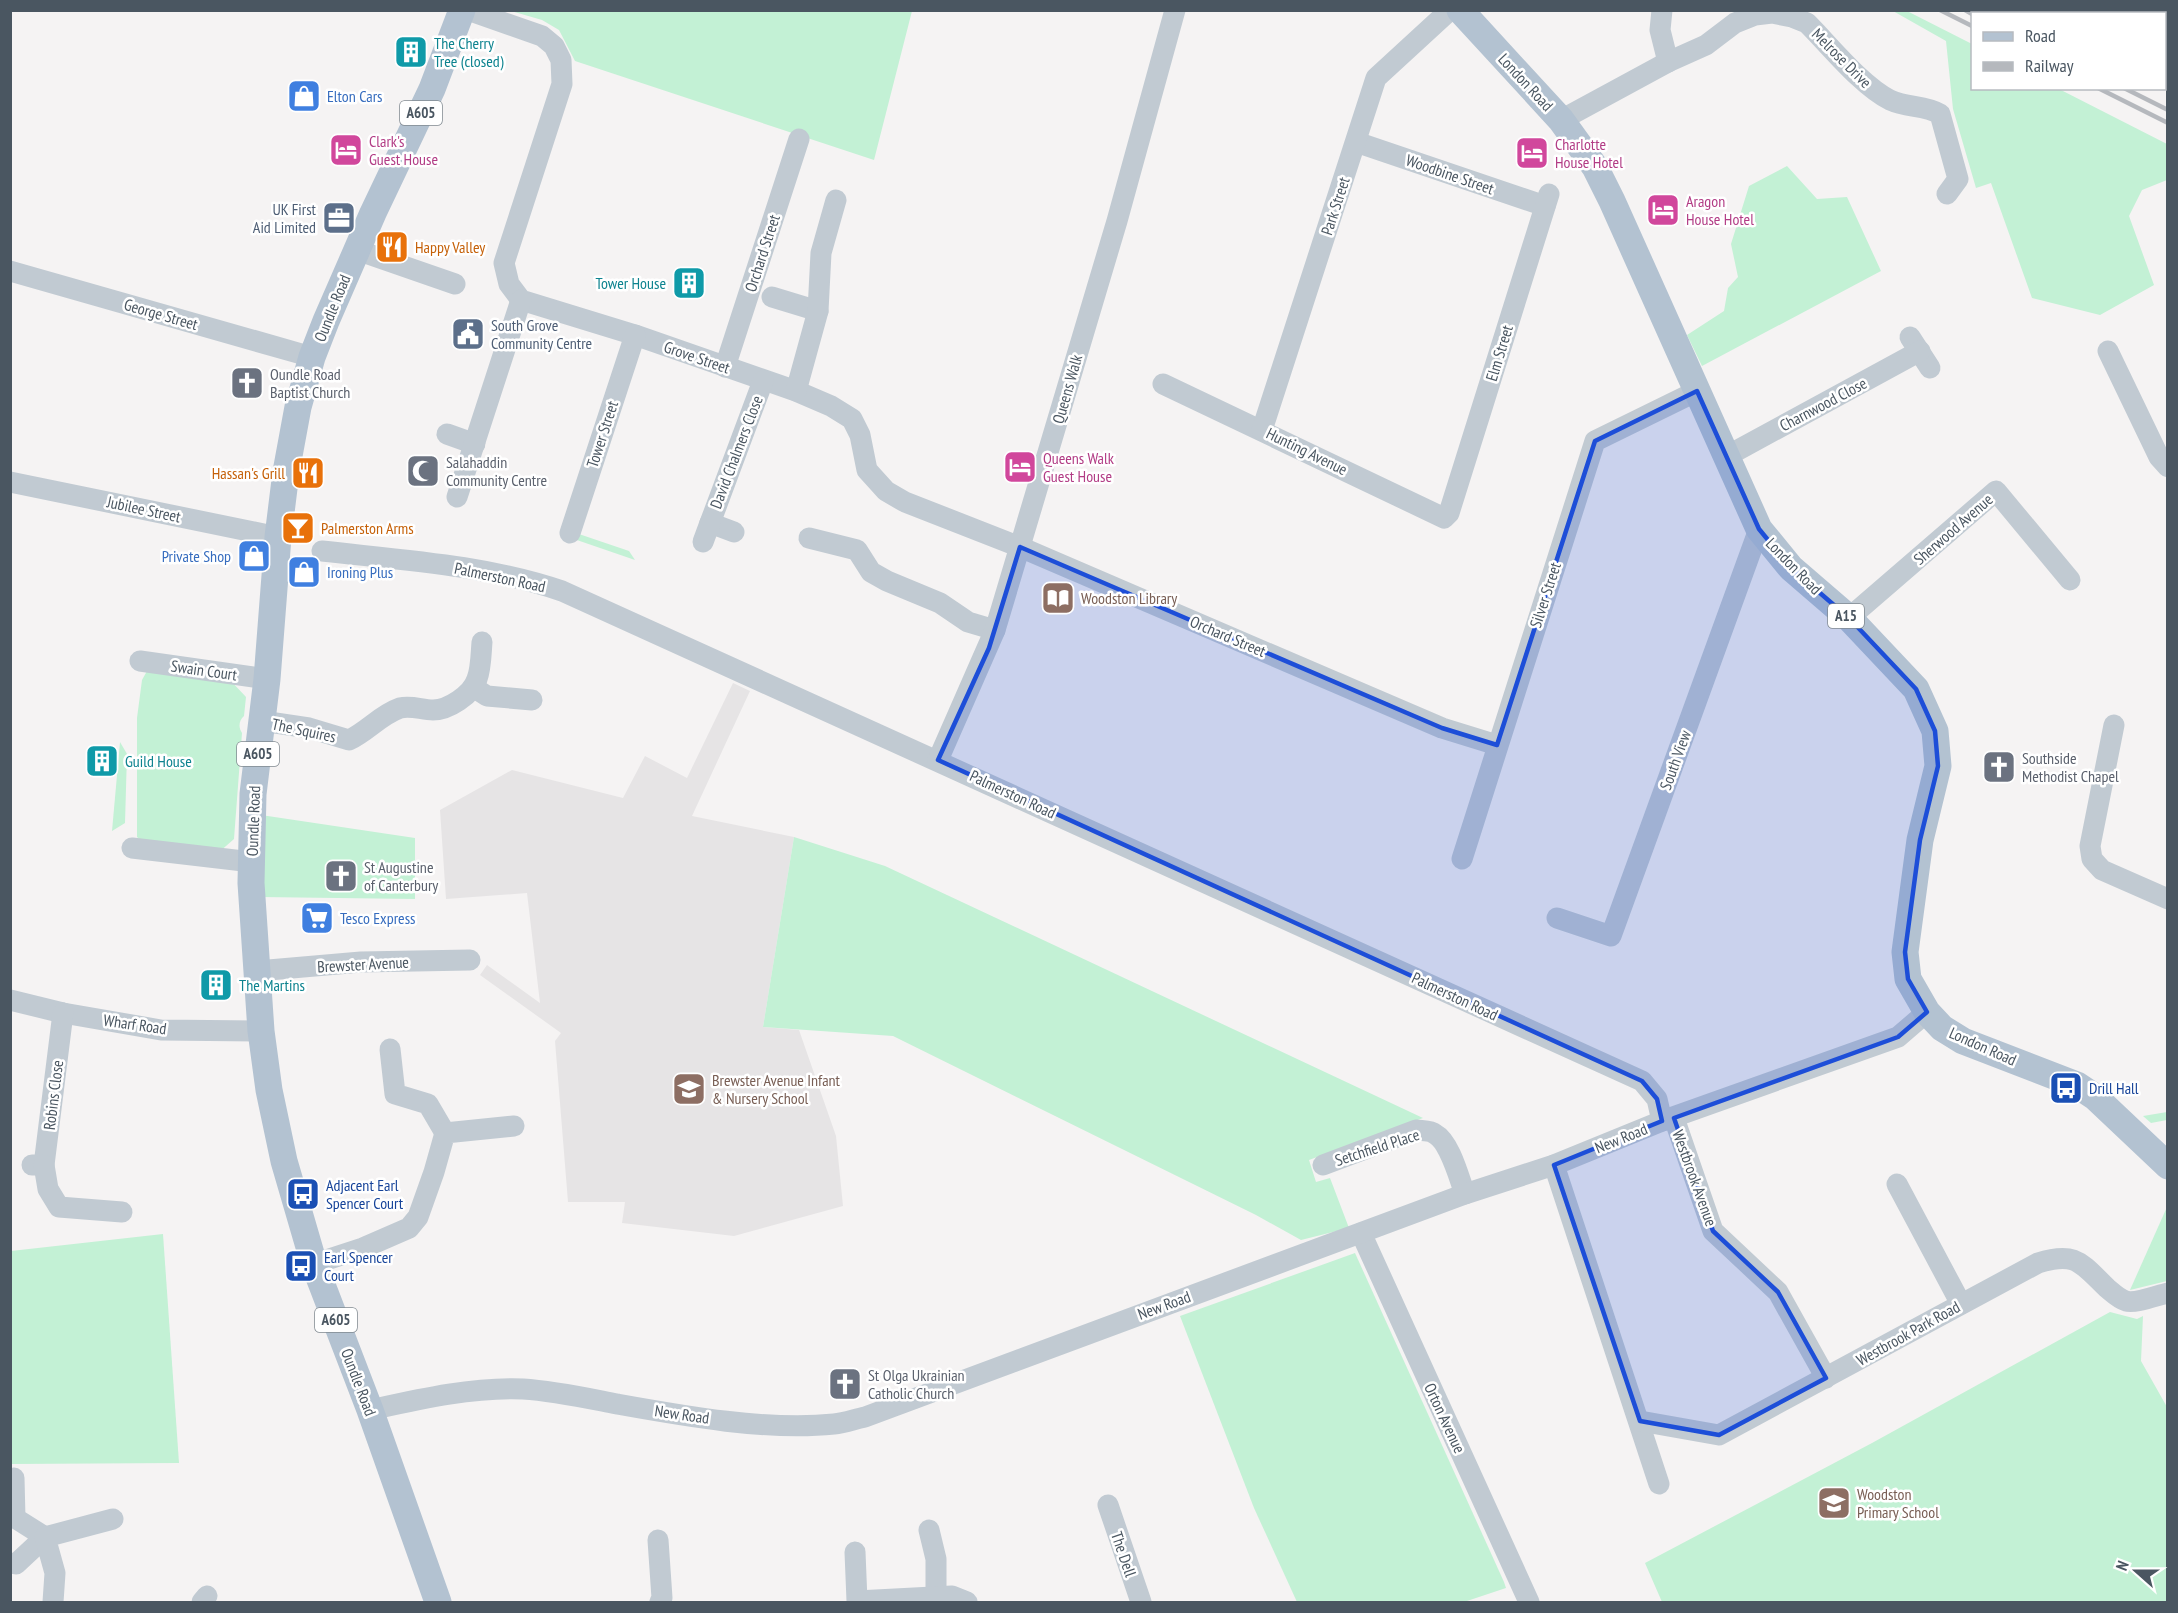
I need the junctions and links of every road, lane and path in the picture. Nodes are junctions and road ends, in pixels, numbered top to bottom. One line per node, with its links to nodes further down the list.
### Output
1 (462, 10): 14 (main road, Oundle Road / A605)
2 (468, 10): 18 (street)
3 (1175, 10): 43 (street, Queens Walk)
4 (1450, 10): 10 (street, Park Street)
5 (1460, 10): 8 (main road, London Road / A15)
6 (1662, 10): 7 (street)
7 (1668, 62): 8 (street, Melrose Drive); 11 (street, Melrose Drive)
8 (1561, 120): 28 (main road, London Road / A15)
9 (799, 139): 24 (street, Orchard Street)
10 (1356, 142): 13 (street, Woodbine Street); 29 (street, Park Street)
11 (1947, 194)
12 (836, 200): 19 (street)
13 (1547, 200): 37 (street, Elm Street)
14 (357, 249): 16 (street); 23 (main road, Oundle Road / A605)
15 (10, 271): 23 (street, George Street)
16 (455, 284)
17 (772, 297): 19 (street)
18 (521, 300): 20 (street, Grove Street); 32 (street)
19 (818, 311): 27 (street)
20 (635, 335): 24 (street, Grove Street); 40 (street, Tower Street)
21 (2108, 351): 34 (street)
22 (1920, 352): 33 (street, Charnwood Close)
23 (312, 357): 41 (main road, Oundle Road / A605)
24 (725, 367): 25 (street, Grove Street)
25 (763, 381): 27 (street, Grove Street); 39 (street, David Chalmers Close)
26 (1163, 384): 29 (street, Hunting Avenue)
27 (796, 391): 31 (street, Grove Street)
28 (1698, 391): 33 (main road, London Road / A15); 55 (street, Silver Street)
29 (1262, 430): 37 (street, Hunting Avenue)
30 (447, 434): 32 (street)
31 (860, 435): 43 (street, Orchard Street)
32 (475, 444): 36 (street)
33 (1727, 456): 38 (main road, London Road / A15)
34 (2168, 466)
35 (10, 482): 41 (street, Jubilee Street)
36 (457, 497)
37 (1449, 513)
38 (1759, 529): 46 (main road, London Road / A15); 61 (street, South View)
39 (734, 532)
40 (570, 533)
41 (278, 537): 50 (main road, Oundle Road / A605)
42 (809, 538): 47 (street)
43 (1020, 547): 47 (street, Queens Walk); 55 (street, Orchard Street)
44 (322, 551): 56 (street, Palmerston Road)
45 (2070, 580): 46 (street, Sherwood Avenue)
46 (1849, 618): 65 (main road, London Road / A15)
47 (995, 630): 56 (street, Queens Walk)
48 (482, 642): 51 (street)
49 (140, 661): 50 (street, Swain Court)
50 (267, 679): 53 (main road, Oundle Road / A605)
51 (473, 687): 52 (street); 53 (street, The Squires)
52 (532, 700)
53 (262, 721): 59 (main road, Oundle Road / A605)
54 (2114, 725): 60 (street)
55 (1497, 746): 58 (street, Silver Street)
56 (938, 760): 69 (street, Palmerston Road)
57 (132, 848): 59 (street)
58 (1462, 859)
59 (252, 862): 63 (main road, Oundle Road / A605)
60 (2168, 899)
61 (1557, 918)
62 (470, 960): 63 (street, Brewster Avenue)
63 (257, 971): 67 (main road, Oundle Road / A605)
64 (10, 1000): 66 (street, Wharf Road)
65 (1927, 1012): 69 (street, New Road); 74 (main road, London Road / A15)
66 (63, 1013): 67 (street, Wharf Road); 77 (street, Robins Close)
67 (261, 1031): 79 (main road, Oundle Road / A605)
68 (390, 1049): 71 (street)
69 (1668, 1119): 73 (street, New Road); 82 (street, Westbrook Avenue)
70 (514, 1126): 71 (street)
71 (445, 1133): 79 (street)
72 (1323, 1165): 76 (street, Setchfield Place)
73 (1554, 1165): 76 (street, New Road); 84 (street)
74 (2168, 1166)
75 (1897, 1184): 81 (street)
76 (1465, 1194): 78 (street, New Road)
77 (122, 1212)
78 (1361, 1233): 83 (street, New Road); 100 (street, Orton Avenue)
79 (314, 1264): 83 (main road, Oundle Road / A605)
80 (2168, 1293): 81 (street, Westbrook Park Road)
81 (1961, 1304): 82 (street, Westbrook Park Road)
82 (1826, 1378): 84 (street, Westbrook Park Road)
83 (370, 1410): 96 (main road, Oundle Road / A605)
84 (1640, 1421): 86 (street)
85 (14, 1478): 90 (street)
86 (1659, 1484)
87 (1108, 1505): 99 (street, The Dell)
88 (113, 1519): 90 (street)
89 (929, 1530): 94 (street)
90 (45, 1537): 93 (street); 95 (street)
91 (658, 1540): 97 (street)
92 (855, 1552): 94 (street)
93 (10, 1563)
94 (936, 1597): 98 (street)
95 (53, 1602)
96 (438, 1602)
97 (660, 1602)
98 (967, 1602)
99 (1141, 1602)
100 (1529, 1602)

